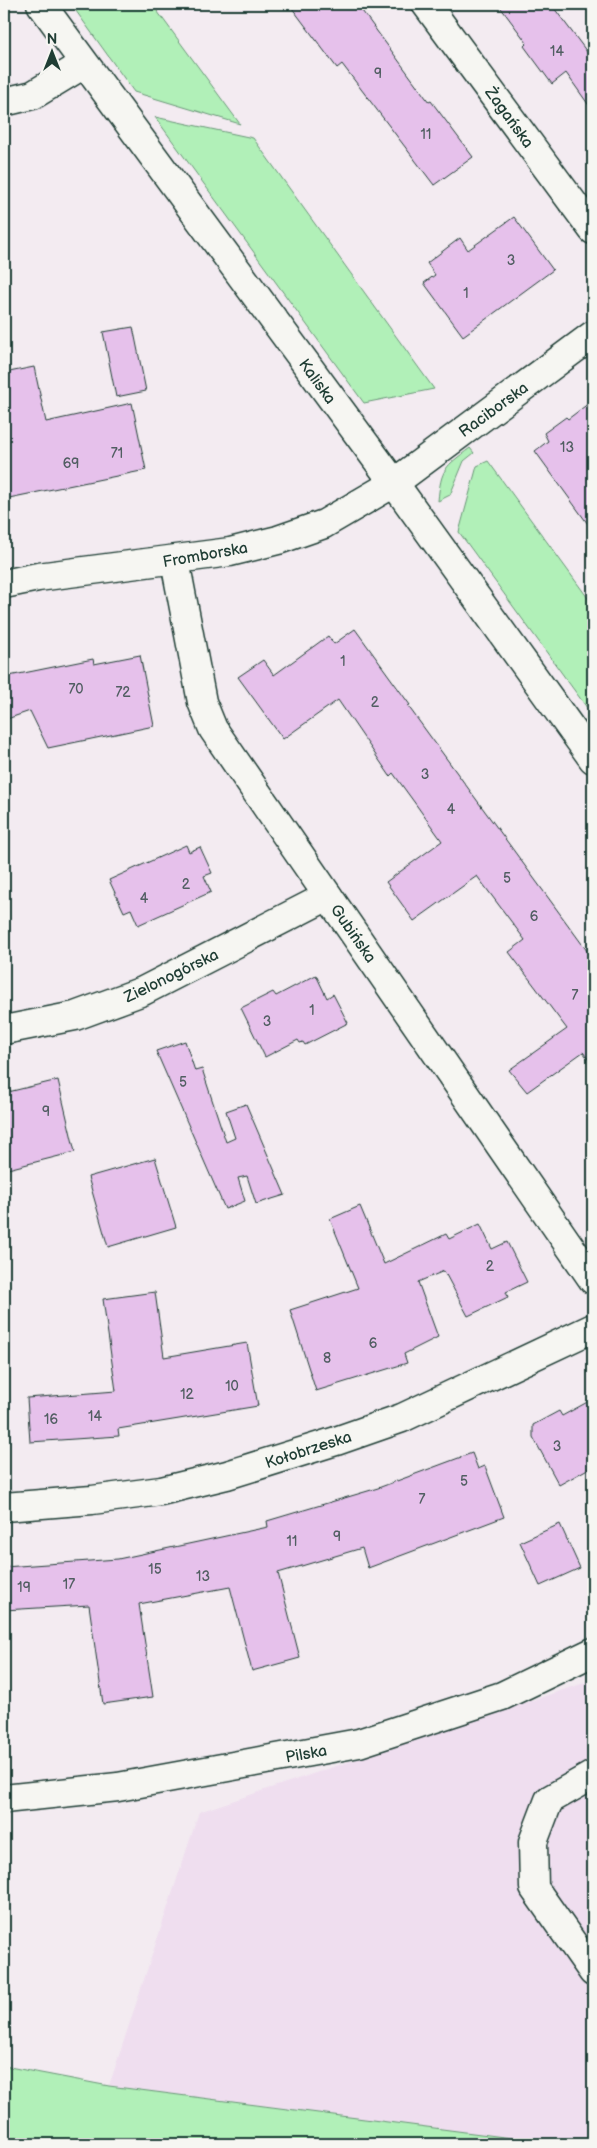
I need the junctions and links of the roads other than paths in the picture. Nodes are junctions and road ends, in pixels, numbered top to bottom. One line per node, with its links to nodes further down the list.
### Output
1 (41, 4): 3 (street, Kaliska)
2 (426, 4): 5 (street, Żagańska)
3 (84, 64): 4 (street); 7 (street, Kaliska)
4 (4, 102)
5 (593, 230)
6 (593, 335): 7 (street, Raciborska)
7 (394, 483): 8 (street, Fromborska); 10 (street, Kaliska)
8 (175, 561): 9 (street, Fromborska); 11 (street, Gubińska)
9 (4, 584)
10 (593, 760)
11 (328, 896): 12 (street, Zielonogórska); 13 (street, Gubińska)
12 (4, 1030)
13 (593, 1280)
14 (593, 1328): 15 (street, Kołobrzeska)
15 (4, 1506)
16 (593, 1652): 18 (street, Pilska)
17 (593, 1775): 19 (street)
18 (4, 1799)
19 (593, 1972)

